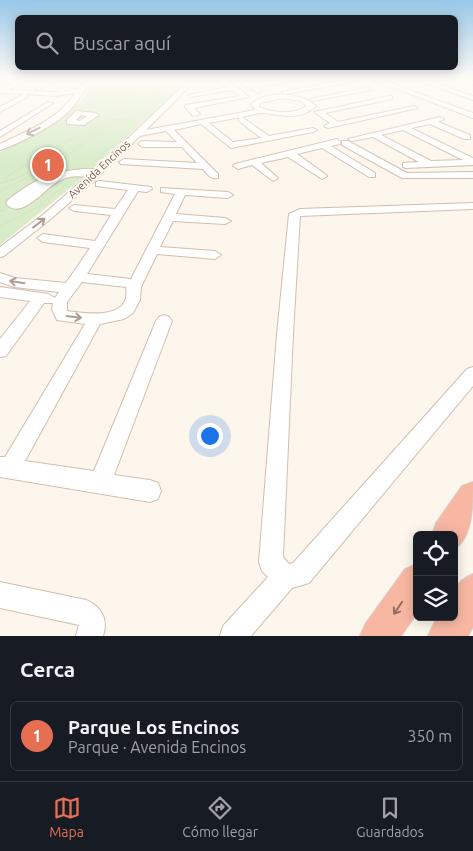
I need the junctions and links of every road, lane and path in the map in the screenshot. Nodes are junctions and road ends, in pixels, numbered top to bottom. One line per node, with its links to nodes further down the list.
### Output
1 (41, 108): 31 (street)
2 (68, 108): 13 (street)
3 (84, 108): 13 (street)
4 (124, 108): 19 (path)
5 (154, 108): 19 (path)
6 (164, 108): 16 (street, Avenida Encinos)
7 (190, 108): 15 (street)
8 (310, 108): 14 (street)
9 (340, 108): 24 (street)
10 (414, 108): 24 (street)
11 (451, 108): 17 (street)
12 (259, 109): 14 (street); 16 (street); 22 (street)
13 (64, 112): 38 (street, one-way to 38)
14 (297, 113): 18 (street)
15 (196, 114)
16 (155, 116): 29 (street, Avenida Encinos)
17 (473, 116)
18 (305, 118)
19 (112, 119): 26 (path)
20 (242, 119): 33 (street)
21 (440, 119): 23 (street)
22 (202, 121): 28 (street); 33 (street)
23 (430, 121): 27 (street); 32 (street)
24 (337, 124): 25 (street)
25 (316, 126): 33 (street); 34 (street)
26 (101, 127): 43 (path); 56 (path)
27 (403, 127): 30 (street); 42 (street)
28 (168, 128): 29 (street); 36 (street)
29 (137, 134): 54 (street, Avenida Encinos)
30 (374, 134): 34 (street); 44 (street)
31 (0, 135)
32 (467, 137)
33 (268, 139)
34 (342, 140): 37 (street); 50 (street)
35 (142, 144): 36 (street)
36 (185, 146): 47 (street)
37 (325, 146): 39 (street); 49 (street)
38 (0, 147)
39 (290, 154): 41 (street); 53 (street)
40 (124, 162): 47 (street)
41 (254, 162): 48 (street); 55 (street)
42 (473, 162): 44 (street)
43 (42, 164): 46 (path); 56 (path)
44 (431, 164): 45 (street)
45 (406, 165)
46 (50, 166)
47 (205, 166): 52 (street)
48 (238, 166)
49 (372, 175)
50 (473, 175)
51 (58, 176): 54 (street)
52 (215, 176)
53 (322, 176)
54 (98, 177): 63 (street); 69 (street, Avenida Encinos, one-way to 54)
55 (273, 178)
56 (4, 181): 57 (path)
57 (0, 183)
58 (164, 190): 59 (street)
59 (182, 191): 60 (street); 64 (street)
60 (228, 194)
61 (473, 206): 86 (street)
62 (74, 208): 63 (street)
63 (119, 213): 67 (street)
64 (169, 217): 65 (street); 68 (street)
65 (225, 221)
66 (43, 238): 67 (street)
67 (99, 245): 72 (street)
68 (153, 250): 70 (street); 73 (street)
69 (0, 253)
70 (215, 255)
71 (0, 277): 72 (street, one-way to 71)
72 (74, 283): 73 (street); 76 (street)
73 (134, 287): 77 (street)
74 (0, 292): 75 (street)
75 (40, 298): 76 (street); 79 (street)
76 (60, 301): 77 (street, one-way to 77)
77 (95, 320): 81 (street)
78 (164, 321): 82 (street)
79 (0, 351)
80 (473, 374): 86 (street)
81 (5, 468): 82 (street)
82 (100, 483): 83 (street)
83 (150, 491)
84 (473, 497): 85 (highway)
85 (451, 531)
86 (286, 577): 91 (street)
87 (413, 587): 92 (highway, one-way to 92)
88 (473, 592): 93 (highway)
89 (0, 595): 90 (street)
90 (89, 636)
91 (233, 636)
92 (379, 636)
93 (447, 636)

